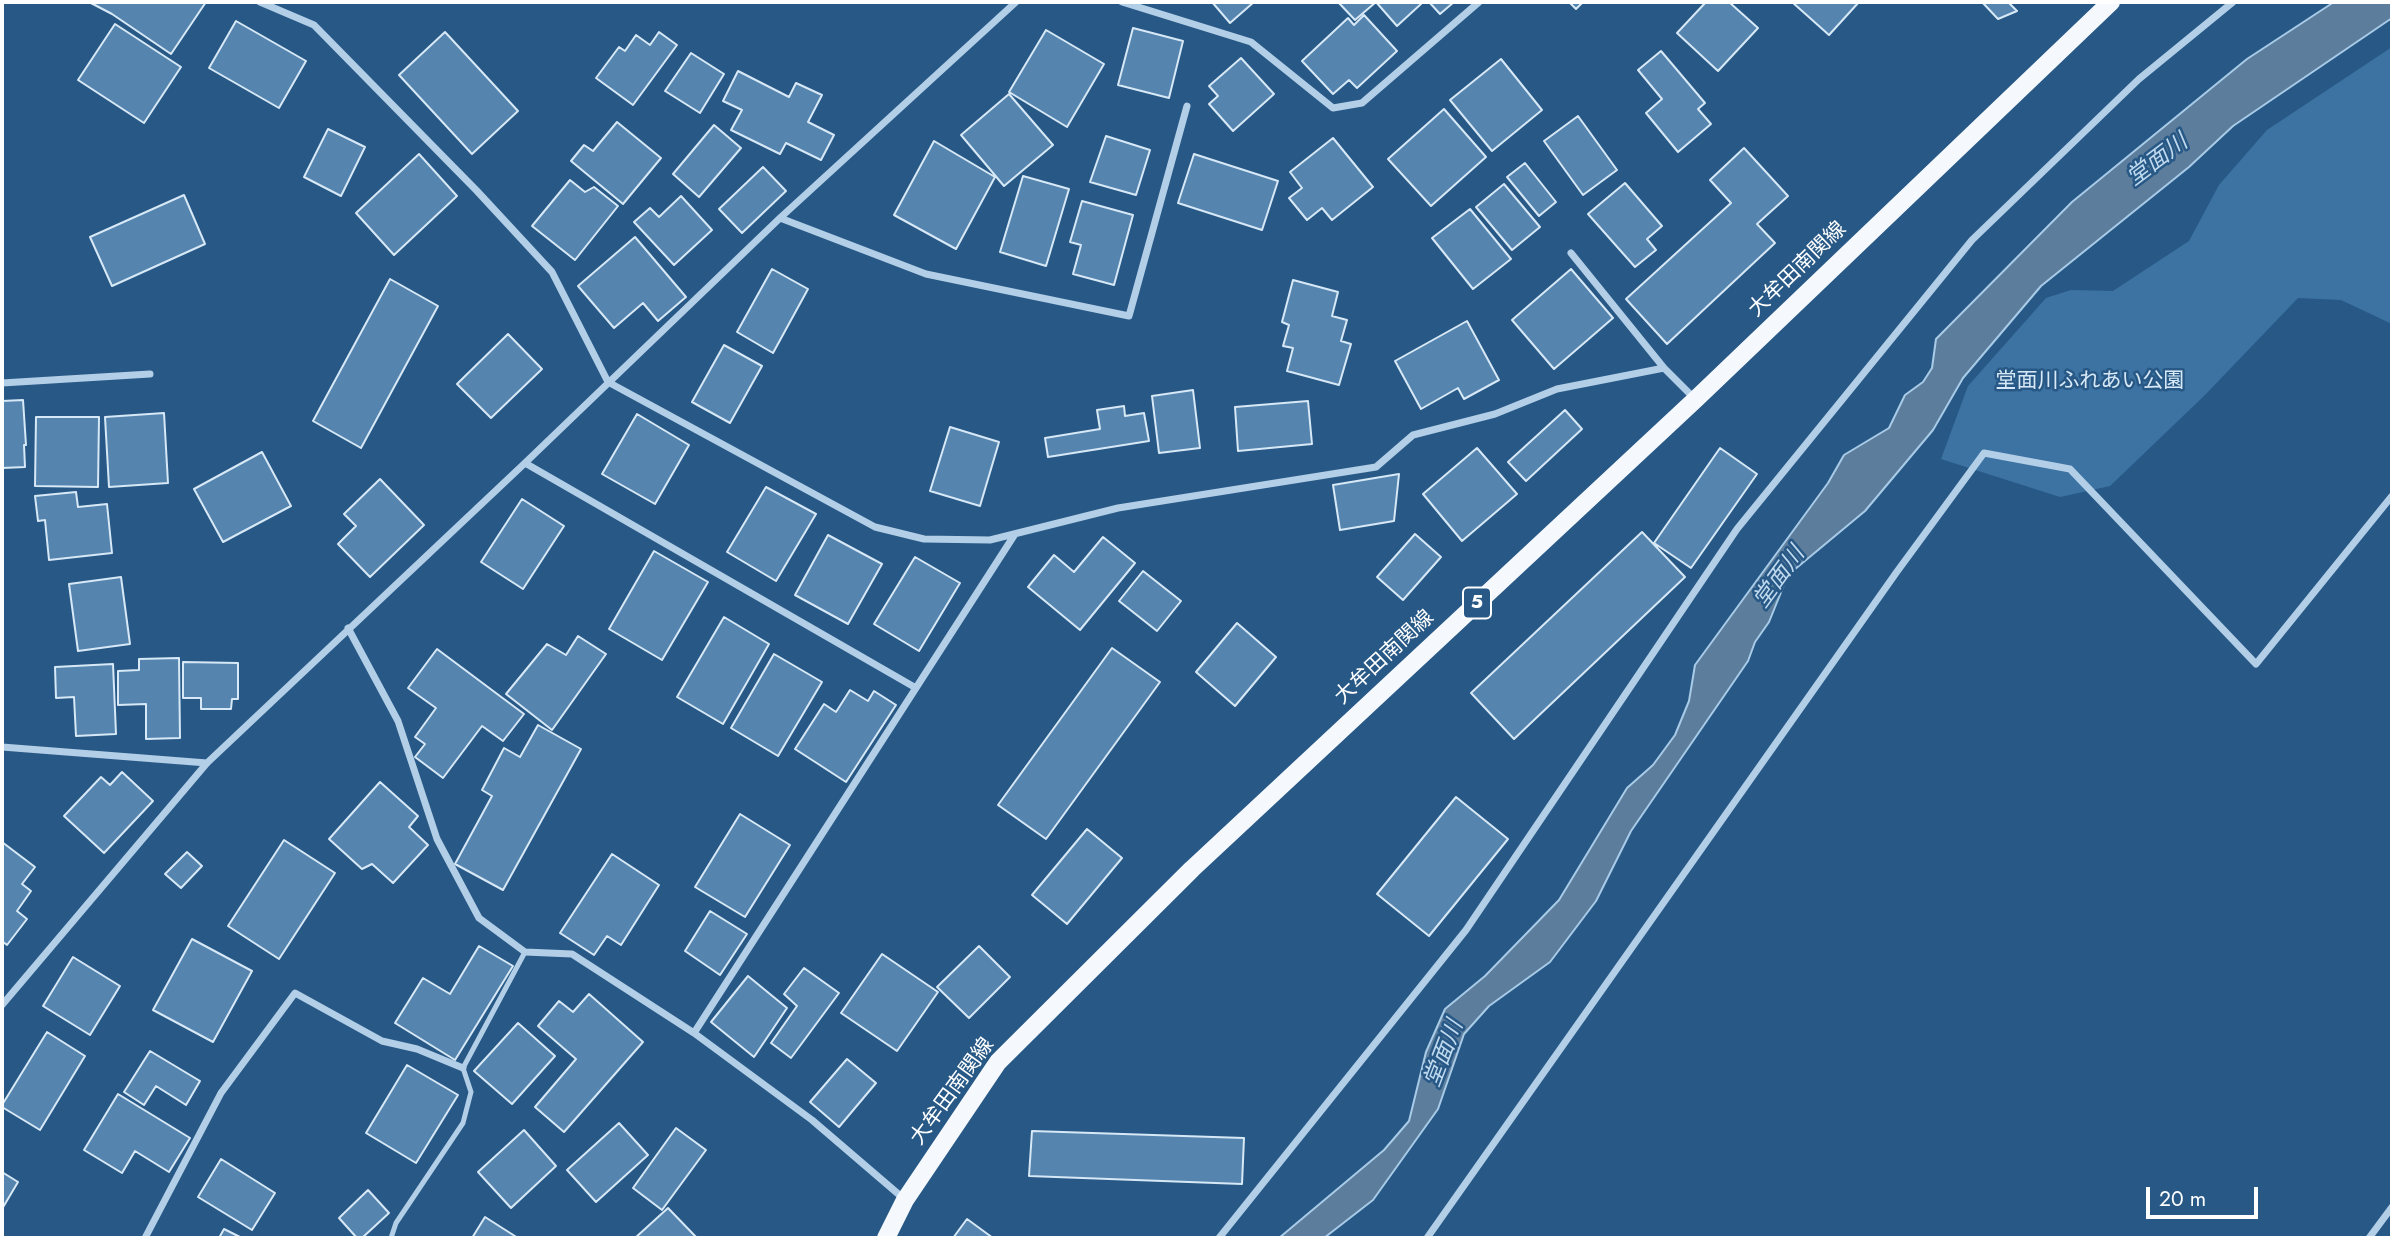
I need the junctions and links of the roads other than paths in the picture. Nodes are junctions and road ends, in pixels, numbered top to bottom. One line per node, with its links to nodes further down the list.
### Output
1 (261, 2): 12 (street)
2 (1016, 2): 8 (street)
3 (1122, 2): 4 (street)
4 (1479, 2)
5 (2111, 2): 14 (main road, 大牟田南関線 / 5)
6 (2232, 2): 31 (street)
7 (1187, 106): 8 (street)
8 (780, 218): 12 (street)
9 (1571, 253): 10 (street)
10 (1664, 368): 14 (street); 17 (street)
11 (150, 374): 13 (street)
12 (608, 382): 15 (street); 17 (street)
13 (2, 383)
14 (1696, 399): 26 (main road, 大牟田南関線 / 5)
15 (525, 463): 18 (street); 19 (street)
16 (2392, 496): 32 (street)
17 (1015, 534): 19 (street)
18 (348, 628): 21 (street); 22 (street)
19 (916, 688): 24 (street)
20 (2, 747): 21 (street)
21 (207, 763): 23 (street)
22 (525, 952): 24 (street); 25 (lane)
23 (2, 1005)
24 (694, 1033): 26 (street)
25 (463, 1068): 28 (street); 29 (lane)
26 (905, 1200): 30 (main road, 大牟田南関線 / 5)
27 (2392, 1207): 33 (street)
28 (145, 1238)
29 (391, 1238)
30 (886, 1238)
31 (1219, 1238)
32 (1427, 1238)
33 (2369, 1238)

